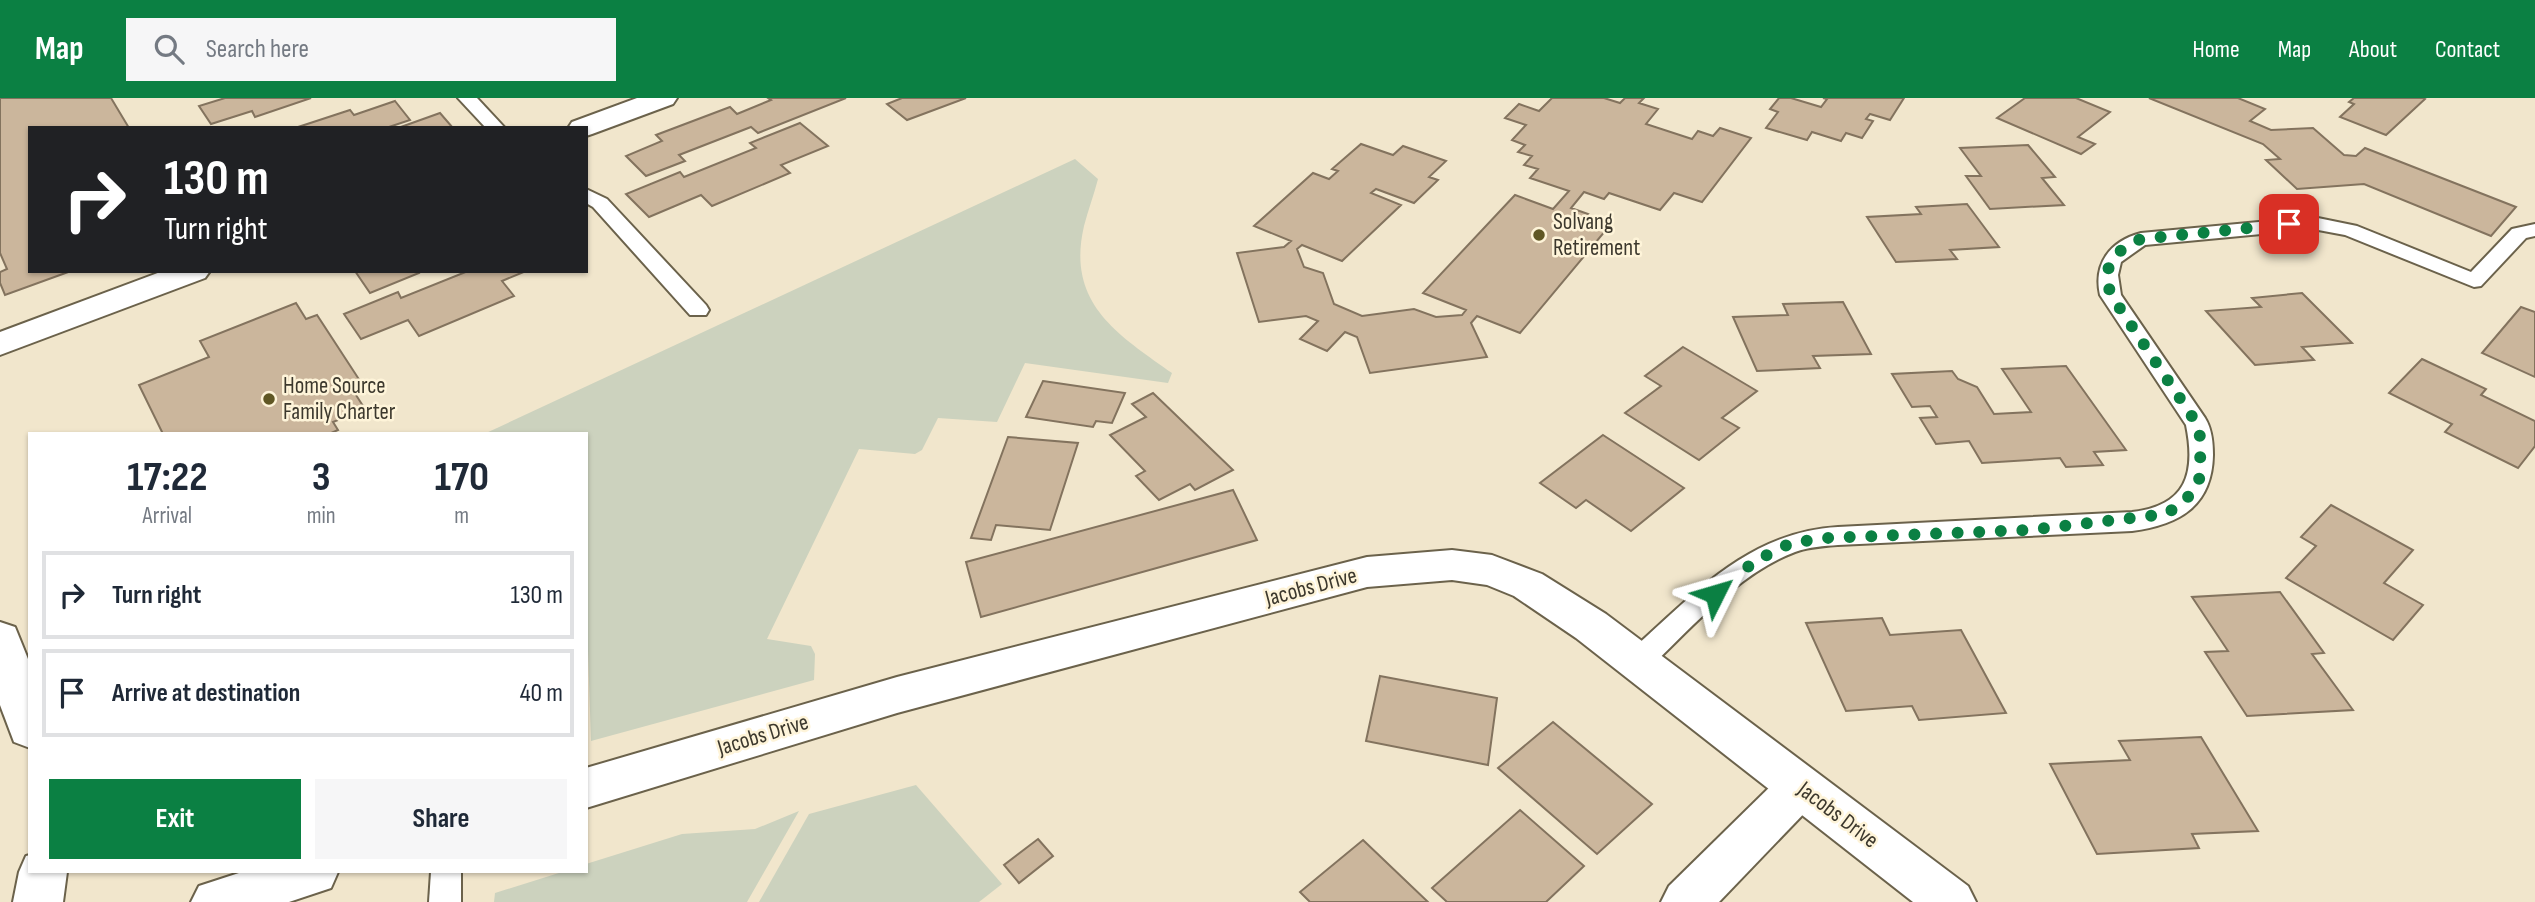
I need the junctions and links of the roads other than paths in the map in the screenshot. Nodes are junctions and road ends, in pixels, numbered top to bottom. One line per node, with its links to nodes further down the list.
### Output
1 (467, 98): 3 (lane)
2 (663, 98): 4 (street)
3 (494, 126)
4 (587, 126)
5 (588, 196): 8 (lane)
6 (2535, 230): 11 (lane)
7 (189, 273): 9 (street)
8 (698, 310)
9 (0, 344)
10 (0, 639): 12 (street)
11 (1637, 662): 13 (street, Jacobs Drive); 14 (street, Jacobs Drive)
12 (28, 723)
13 (588, 787)
14 (1800, 787): 21 (street); 22 (street, Jacobs Drive)
15 (43, 873): 18 (street)
16 (311, 873): 19 (street)
17 (446, 873): 20 (lane)
18 (38, 902)
19 (216, 902)
20 (445, 902)
21 (1686, 902)
22 (1951, 902)

